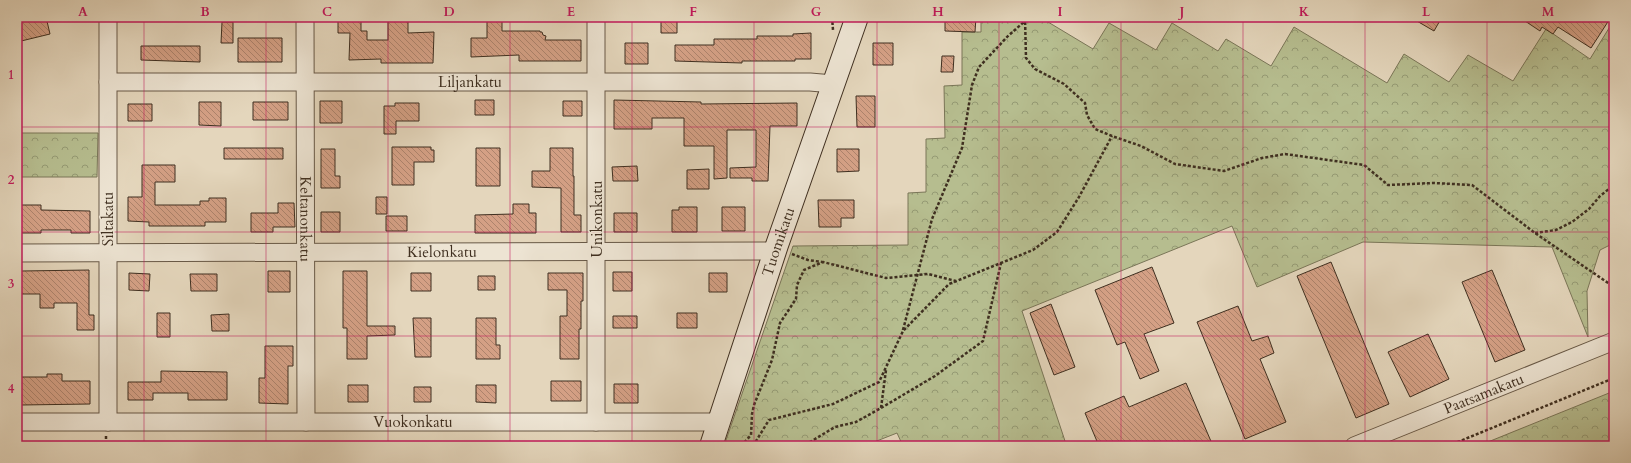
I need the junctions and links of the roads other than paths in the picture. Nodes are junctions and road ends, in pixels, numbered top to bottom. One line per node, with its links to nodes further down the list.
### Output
1 (108, 17): 6 (street, Siltakatu)
2 (306, 17): 5 (street, Keltanonkatu)
3 (596, 17): 7 (street, Unikonkatu)
4 (857, 17): 8 (street, Tuomikatu)
5 (305, 81): 6 (street, Liljankatu); 7 (street, Liljankatu); 11 (street, Keltanonkatu)
6 (108, 82): 13 (street, Siltakatu)
7 (596, 82): 8 (street, Liljankatu); 9 (street, Unikonkatu)
8 (833, 84): 10 (street, Tuomikatu)
9 (597, 251): 10 (street, Kielonkatu); 11 (street, Kielonkatu); 18 (street, Unikonkatu)
10 (776, 251): 19 (street, Tuomikatu)
11 (306, 252): 13 (street, Kielonkatu); 17 (street, Keltanonkatu)
12 (17, 253): 13 (street, Kielonkatu)
13 (108, 253): 16 (street, Siltakatu)
14 (1614, 341): 21 (street, Paatsamakatu)
15 (17, 422): 16 (street, Vuokonkatu)
16 (108, 422): 17 (street, Vuokonkatu)
17 (306, 422): 18 (street, Vuokonkatu)
18 (596, 422): 19 (street, Vuokonkatu)
19 (719, 422): 20 (street, Tuomikatu)
20 (711, 446)
21 (1354, 446)

